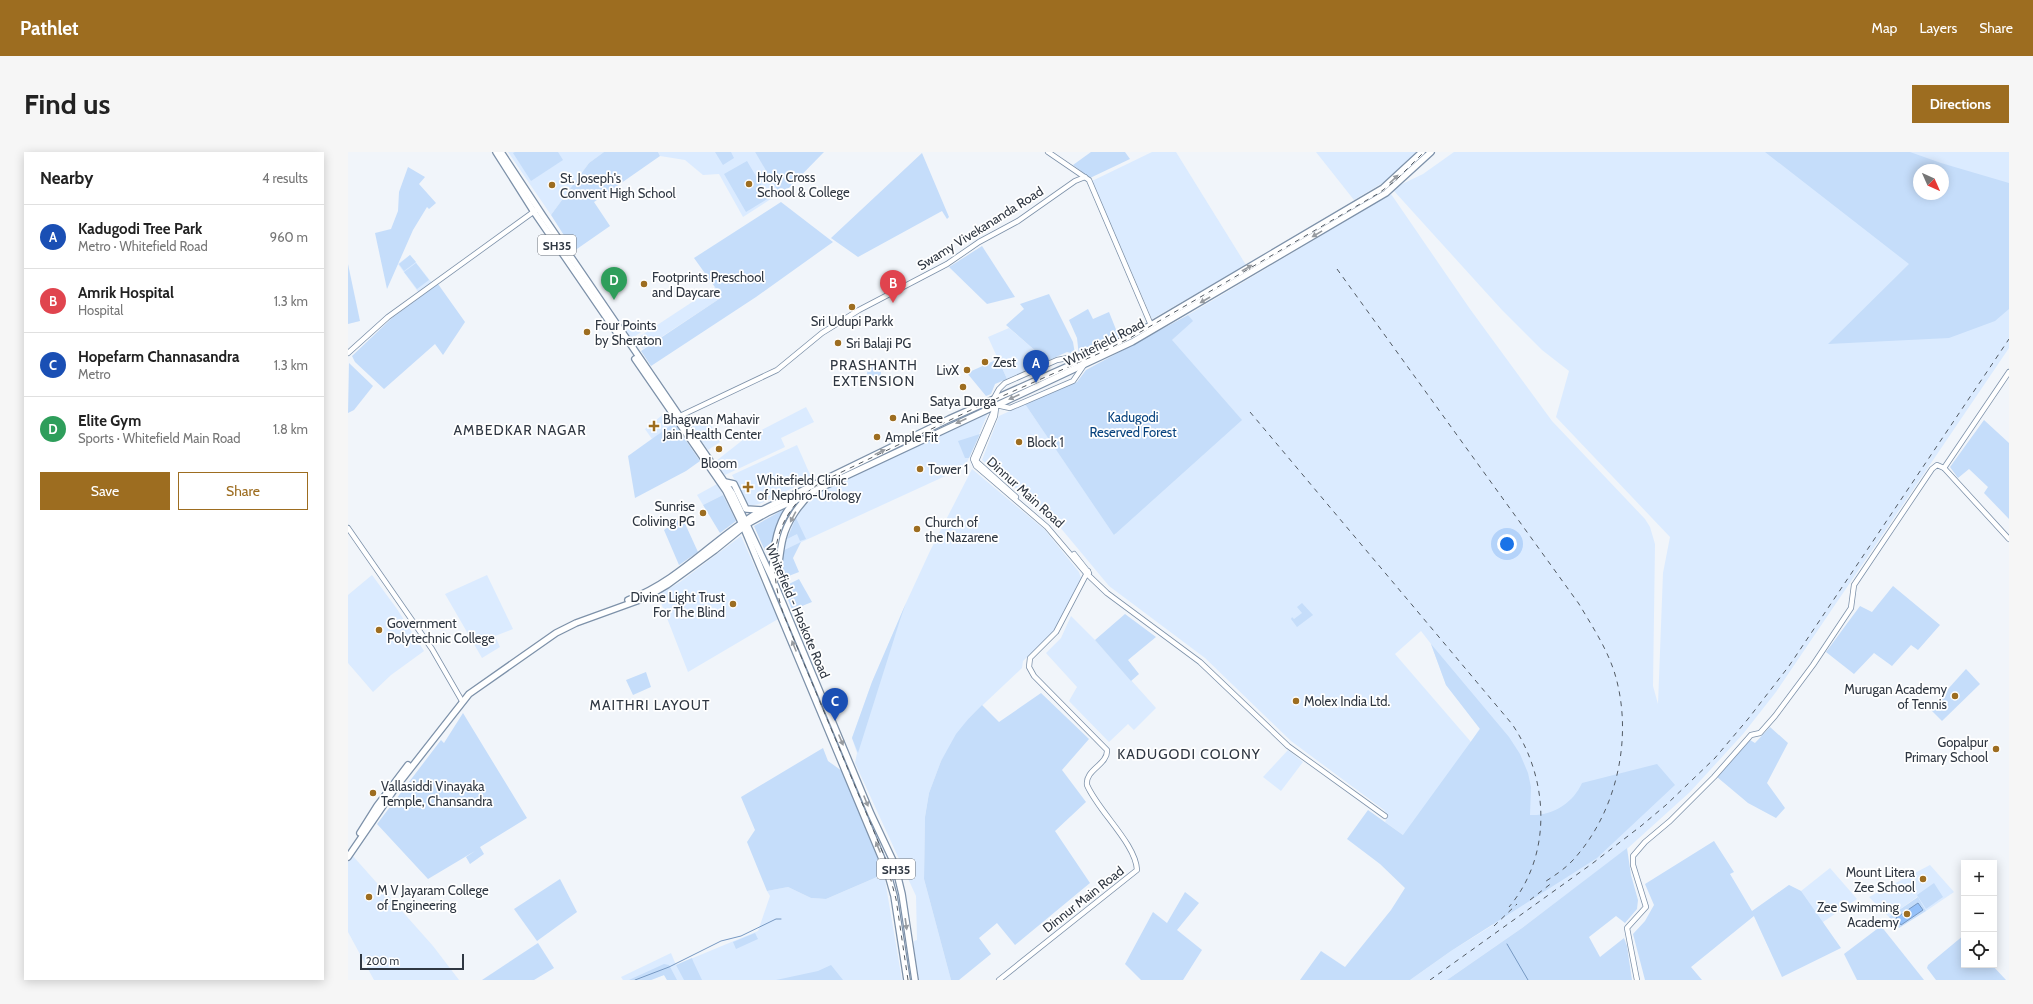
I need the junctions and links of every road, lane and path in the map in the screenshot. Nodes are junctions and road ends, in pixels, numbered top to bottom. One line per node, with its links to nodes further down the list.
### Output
1 (496, 152): 7 (main road, SH35)
2 (501, 152): 7 (main road, SH35)
3 (1048, 152): 6 (street)
4 (1422, 152): 8 (main road, Whitefield Road, one-way to 4)
5 (1431, 152): 10 (main road, Whitefield Road, one-way to 10)
6 (1085, 177): 8 (street); 14 (street, Swamy Vivekananda Road)
7 (536, 210): 9 (street); 14 (main road, SH35); 23 (main road, SH35)
8 (1151, 325): 10 (main road, Whitefield Road)
9 (348, 353)
10 (1081, 364): 12 (main road, Whitefield Road); 12 (street); 13 (main road, Whitefield Road, one-way to 13); 13 (street)
11 (2009, 372): 18 (street)
12 (994, 398): 13 (street); 16 (main road, Whitefield Road, one-way to 12)
13 (996, 405): 16 (main road, Whitefield Road, one-way to 16); 26 (street, Dinnur Main Road)
14 (681, 418): 15 (main road); 19 (main road, SH35)
15 (695, 441)
16 (860, 465): 17 (main road, Whitefield Road)
17 (852, 468): 20 (main road, Whitefield Road); 22 (main road, Whitefield Road)
18 (1944, 468): 25 (street); 39 (street)
19 (725, 482): 22 (main road); 23 (main road, SH35)
20 (818, 488): 21 (main road, Whitefield Road); 27 (main road, one-way to 27)
21 (801, 496): 23 (main road, Whitefield Road); 27 (main road)
22 (762, 510): 23 (main road, Whitefield Road)
23 (744, 523): 27 (main road, Whitefield - Hoskote Road / SH35); 28 (main road); 33 (main road, Whitefield - Hoskote Road / SH35, one-way to 23)
24 (348, 528): 28 (street)
25 (2009, 539)
26 (1088, 574): 29 (street, Dinnur Main Road); 38 (street, Dinnur Main Road)
27 (773, 580): 32 (main road, Whitefield - Hoskote Road / SH35, one-way to 32)
28 (461, 700): 30 (main road); 31 (main road)
29 (1385, 816)
30 (348, 851)
31 (348, 857)
32 (899, 879): 33 (main road); 35 (main road, Whitefield - Hoskote Road / SH35, one-way to 35)
33 (890, 881): 34 (main road, Whitefield - Hoskote Road / SH35)
34 (905, 970): 35 (main road); 36 (main road, Whitefield - Hoskote Road / SH35)
35 (913, 970): 37 (main road, Whitefield - Hoskote Road / SH35)
36 (907, 980)
37 (915, 980)
38 (999, 980)
39 (1637, 980)

